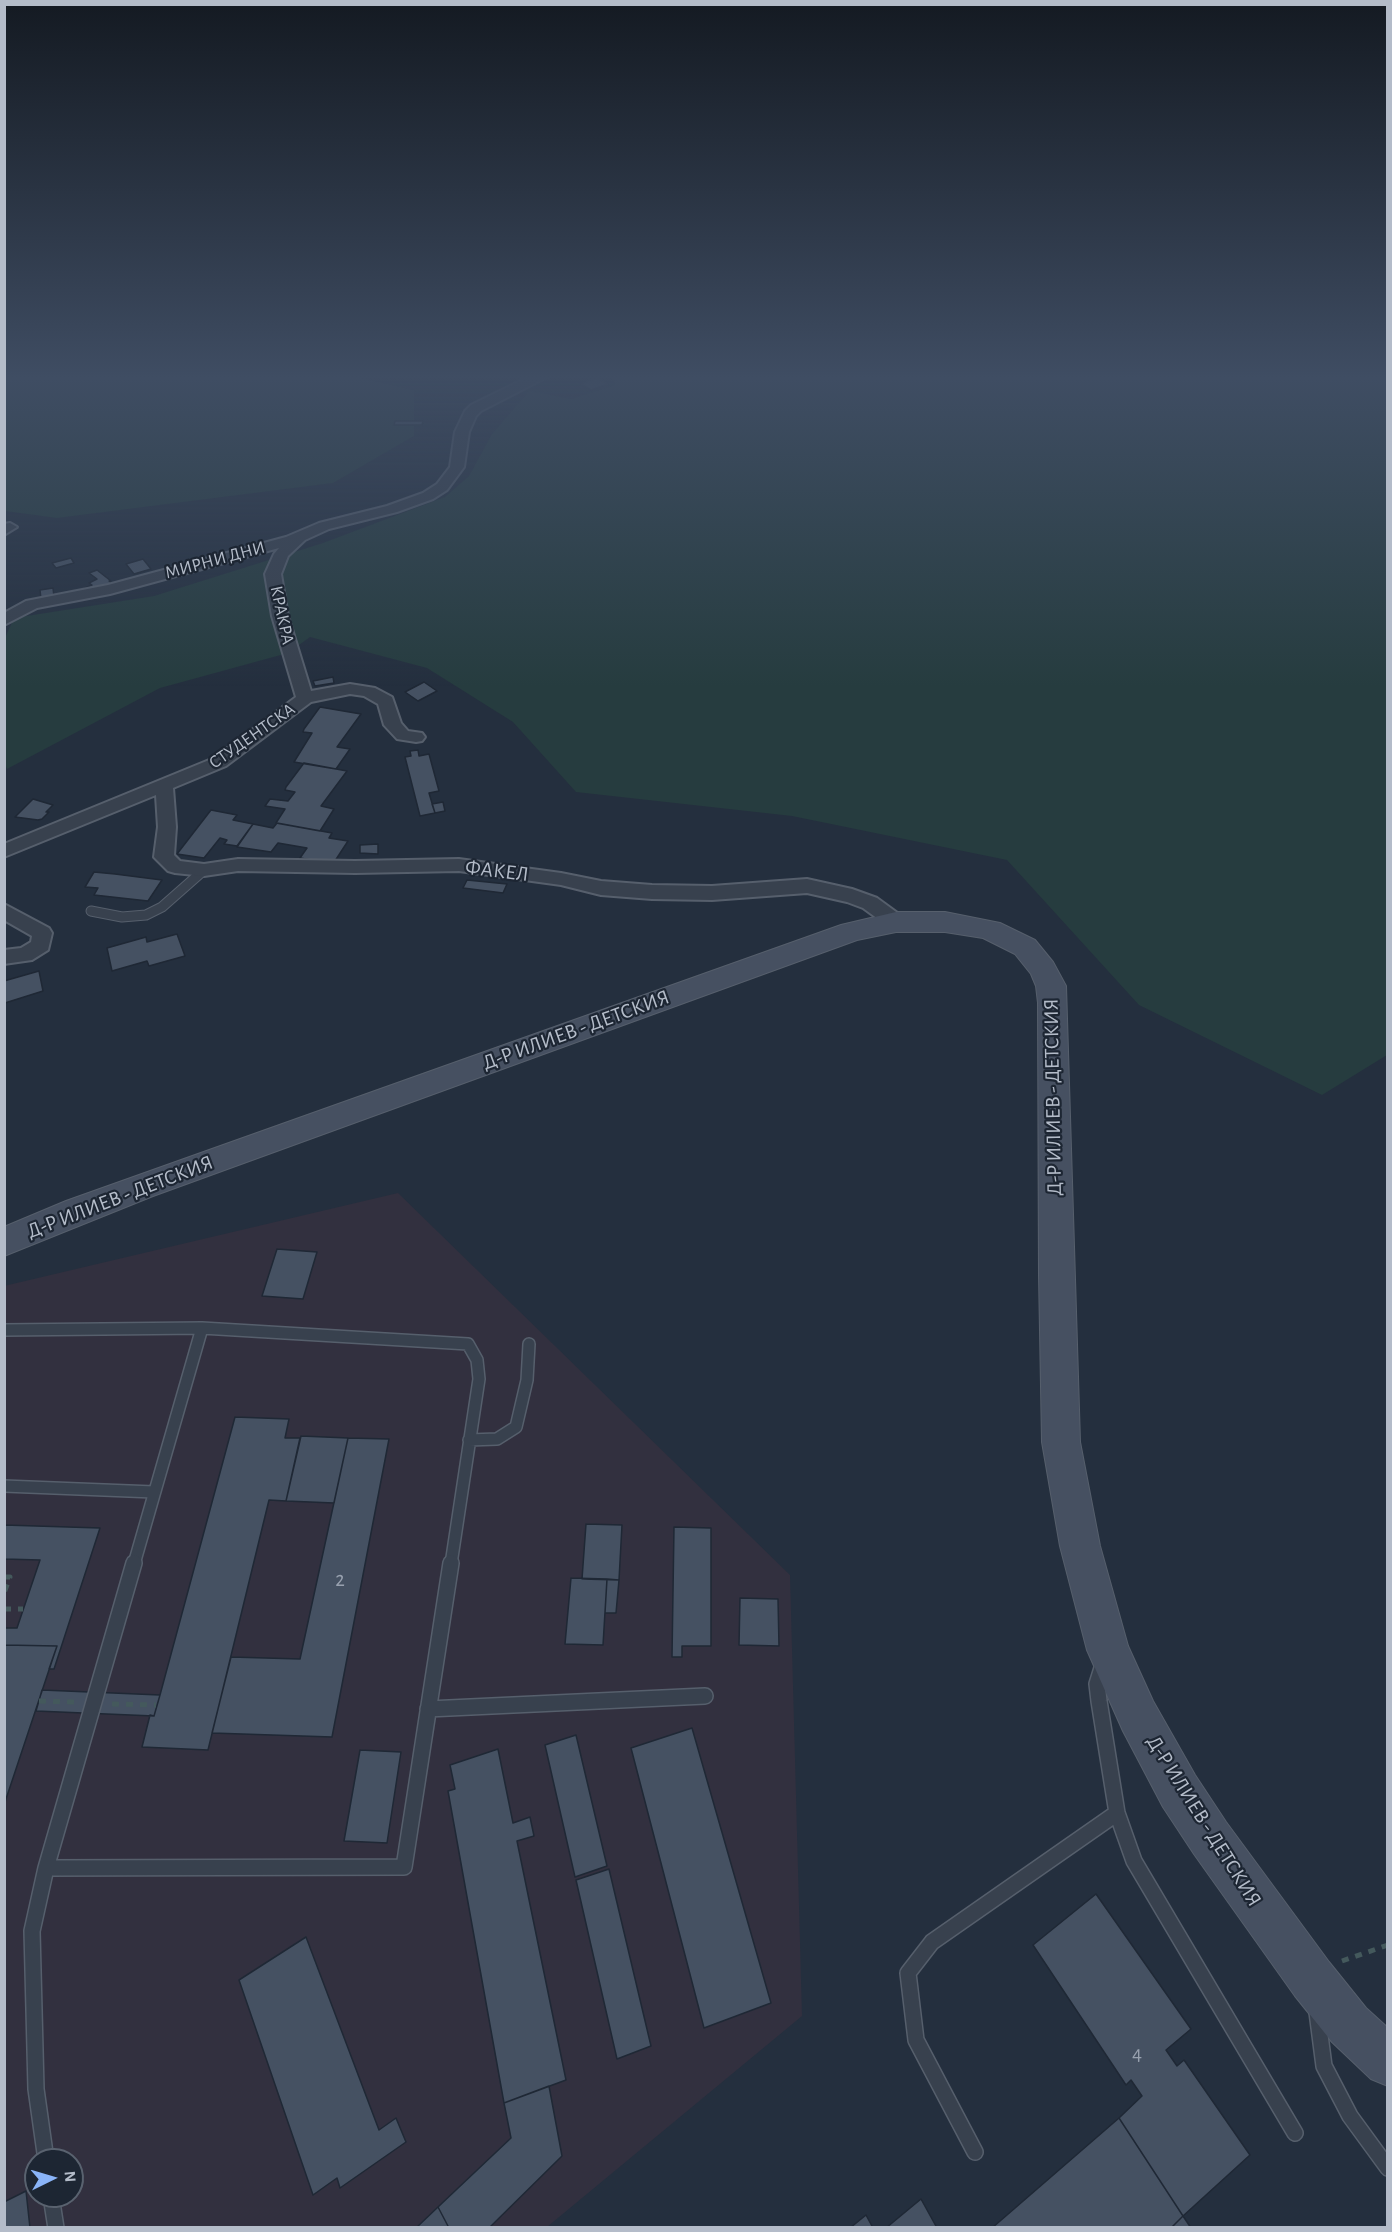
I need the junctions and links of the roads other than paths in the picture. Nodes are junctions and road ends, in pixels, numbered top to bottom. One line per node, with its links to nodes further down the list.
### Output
1 (448, 479): 2 (street, МИРНИ ДНИ)
2 (298, 539): 3 (street, МИРНИ ДНИ); 4 (street, КРАКРА)
3 (4, 620)
4 (305, 698): 5 (street, СТУДЕНТСКА); 6 (street, СТУДЕНТСКА)
5 (416, 737)
6 (164, 785): 7 (street, СТУДЕНТСКА); 8 (street, ФАКЕЛ)
7 (4, 851)
8 (204, 870): 10 (lane); 11 (street, ФАКЕЛ)
9 (4, 911): 12 (street)
10 (91, 911)
11 (896, 922): 13 (street, Д-Р ИЛИЕВ - ДЕТСКИЯ); 20 (street, Д-Р ИЛИЕВ - ДЕТСКИЯ)
12 (4, 957)
13 (4, 1242)
14 (202, 1328): 15 (lane); 17 (lane); 19 (lane)
15 (4, 1330)
16 (529, 1344): 17 (lane)
17 (469, 1440): 22 (lane)
18 (4, 1486): 19 (lane)
19 (154, 1492): 24 (lane)
20 (1108, 1650): 23 (lane); 25 (street, Д-Р ИЛИЕВ - ДЕТСКИЯ)
21 (705, 1696): 22 (lane)
22 (428, 1709): 24 (lane)
23 (1117, 1813): 27 (lane); 29 (lane)
24 (46, 1868): 28 (lane)
25 (1310, 1976): 26 (street, Д-Р ИЛИЕВ - ДЕТСКИЯ); 30 (lane)
26 (1388, 2062)
27 (1295, 2133)
28 (44, 2148)
29 (975, 2152)
30 (1388, 2168)
31 (53, 2208): 32 (lane)
32 (56, 2228)

